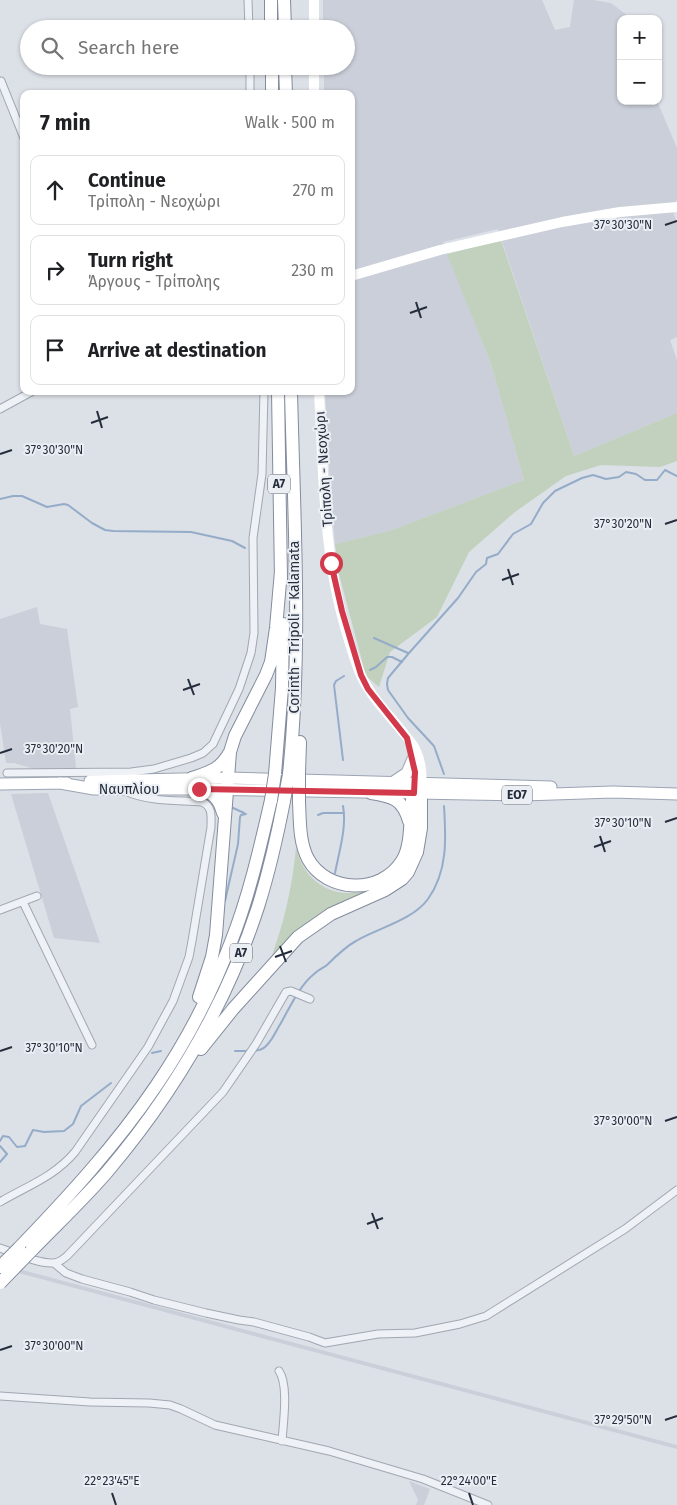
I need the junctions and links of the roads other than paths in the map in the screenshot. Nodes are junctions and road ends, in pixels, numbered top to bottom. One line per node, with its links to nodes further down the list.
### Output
1 (248, 0): 5 (street)
2 (270, 0): 6 (highway)
3 (284, 0): 7 (highway)
4 (314, 0): 8 (main road)
5 (249, 20)
6 (271, 20)
7 (284, 20)
8 (314, 20)
9 (250, 75): 14 (street)
10 (272, 75): 15 (highway)
11 (285, 75): 16 (highway)
12 (314, 75): 17 (main road)
13 (1, 81): 18 (street)
14 (250, 90)
15 (272, 90)
16 (286, 90)
17 (314, 90)
18 (20, 128)
19 (677, 206): 20 (main road)
20 (355, 275)
21 (26, 395): 26 (street)
22 (264, 395): 31 (street)
23 (278, 395): 27 (highway, Corinth - Tripoli - Kalamata / Α7)
24 (291, 395): 32 (highway, Corinth - Tripoli - Kalamata / Α7)
25 (319, 395): 28 (main road, Τρίπολη - Νεοχώρι)
26 (0, 410)
27 (281, 571): 29 (highway); 49 (highway, Corinth - Tripoli - Kalamata / Α7, bridge)
28 (407, 738): 30 (main road, Τρίπολη - Νεοχώρι); 38 (main road, Τρίπολη - Νεοχώρι)
29 (230, 752): 36 (highway); 37 (highway)
30 (412, 760): 34 (main road); 38 (main road, Τρίπολη - Νεοχώρι)
31 (8, 772)
32 (294, 774): 43 (highway, bridge); 50 (highway, Corinth - Tripoli - Kalamata / Α7, bridge)
33 (60, 783): 35 (main road, Ναυπλίου / ΕΟ7); 36 (main road, Ναυπλίου / ΕΟ7); 39 (main road, Ναυπλίου / ΕΟ7)
34 (392, 783): 37 (main road, ΕΟ7); 38 (main road, ΕΟ7)
35 (0, 784)
36 (195, 784): 37 (main road, ΕΟ7); 39 (main road, Ναυπλίου / ΕΟ7); 42 (highway)
37 (228, 784): 40 (main road, ΕΟ7); 42 (highway)
38 (418, 788): 40 (main road, ΕΟ7); 41 (main road, ΕΟ7); 43 (highway); 50 (highway)
39 (120, 789): 52 (street)
40 (370, 792): 43 (highway)
41 (677, 794)
42 (224, 818): 49 (highway)
43 (410, 824)
44 (37, 896): 45 (street)
45 (23, 902): 46 (street); 48 (street)
46 (0, 910)
47 (306, 998): 55 (street)
48 (92, 1045)
49 (178, 1050): 54 (highway, Corinth - Tripoli - Kalamata / Α7)
50 (168, 1093): 54 (highway, Corinth - Tripoli - Kalamata / Α7)
51 (677, 1190): 55 (street)
52 (0, 1202)
53 (0, 1248): 55 (street)
54 (25, 1249): 56 (highway, Corinth - Tripoli - Kalamata / Α7, bridge); 57 (highway, Corinth - Tripoli - Kalamata / Α7, bridge)
55 (54, 1263)
56 (0, 1267)
57 (0, 1283)
58 (279, 1371): 60 (street)
59 (0, 1396): 60 (street)
60 (282, 1441): 61 (street)
61 (488, 1505)

